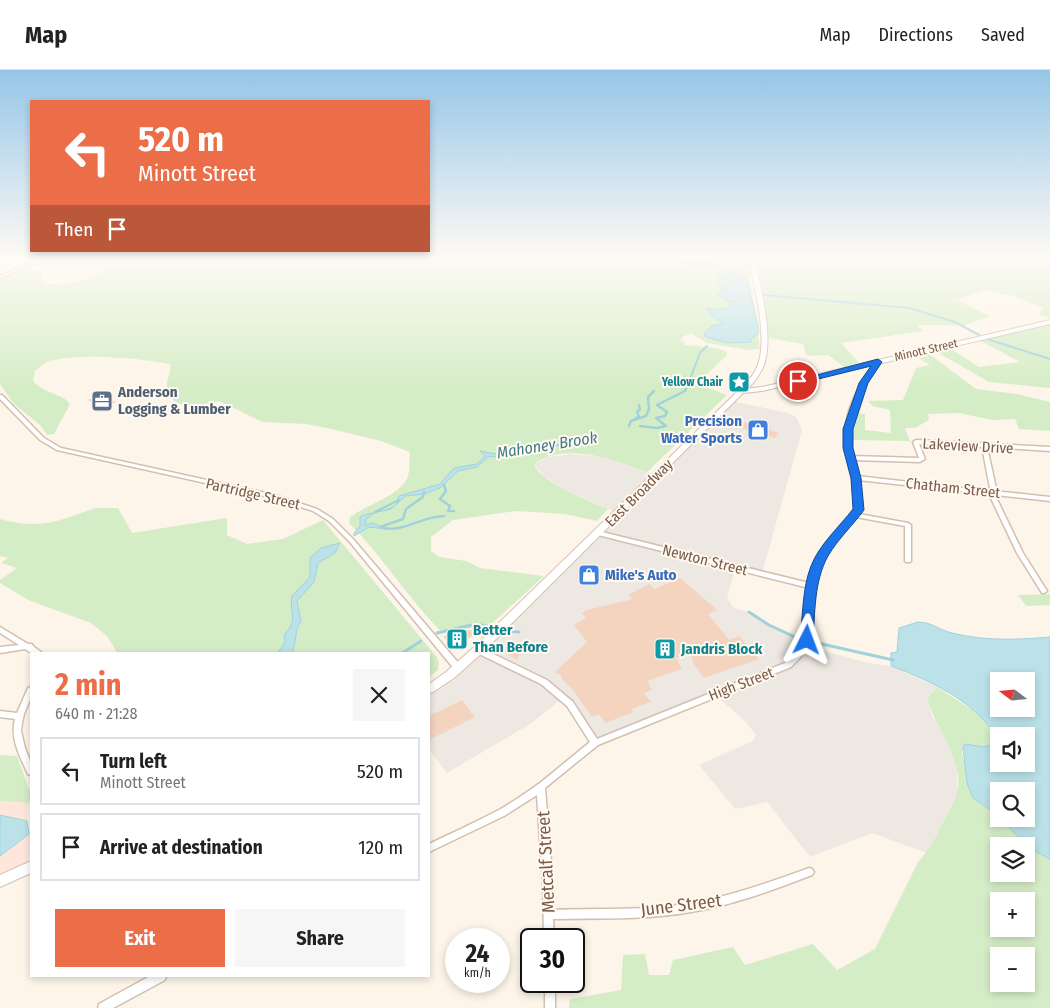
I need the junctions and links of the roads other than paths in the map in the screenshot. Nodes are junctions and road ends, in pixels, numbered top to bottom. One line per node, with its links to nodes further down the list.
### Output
1 (758, 300): 4 (main road, East Broadway)
2 (1050, 322): 3 (street, Minott Street)
3 (878, 362): 4 (street, Minott Street); 8 (street)
4 (743, 391): 13 (main road, East Broadway)
5 (0, 396): 23 (street, Partridge Street)
6 (984, 446): 7 (street, Lakeview Drive); 8 (street, Lakeview Drive); 10 (street)
7 (1050, 449)
8 (850, 458): 9 (street)
9 (856, 478): 10 (street, Chatham Street); 12 (street)
10 (991, 492): 11 (street, Chatham Street); 16 (street)
11 (1050, 499)
12 (855, 515): 14 (street); 15 (street, High Street)
13 (598, 533): 15 (street, Newton Street); 18 (main road, East Broadway)
14 (908, 561)
15 (811, 586): 28 (street, High Street)
16 (1044, 591)
17 (0, 630): 19 (street)
18 (499, 630): 21 (main road, East Broadway)
19 (29, 646): 20 (street); 22 (street)
20 (0, 650)
21 (478, 650): 23 (main road, East Broadway); 28 (street)
22 (36, 652)
23 (458, 668): 24 (main road, East Broadway)
24 (430, 688)
25 (30, 692): 27 (street)
26 (0, 714): 27 (street)
27 (18, 716): 29 (street)
28 (594, 743): 30 (street, High Street)
29 (30, 770)
30 (541, 786): 31 (street, High Street); 35 (street, Metcalf Street)
31 (430, 848)
32 (30, 867): 34 (main road)
33 (809, 872): 35 (street, June Street)
34 (0, 881)
35 (549, 915): 36 (street, Metcalf Street)
36 (549, 928)
37 (159, 977): 39 (street)
38 (550, 993): 40 (street)
39 (106, 1008)
40 (550, 1008)

